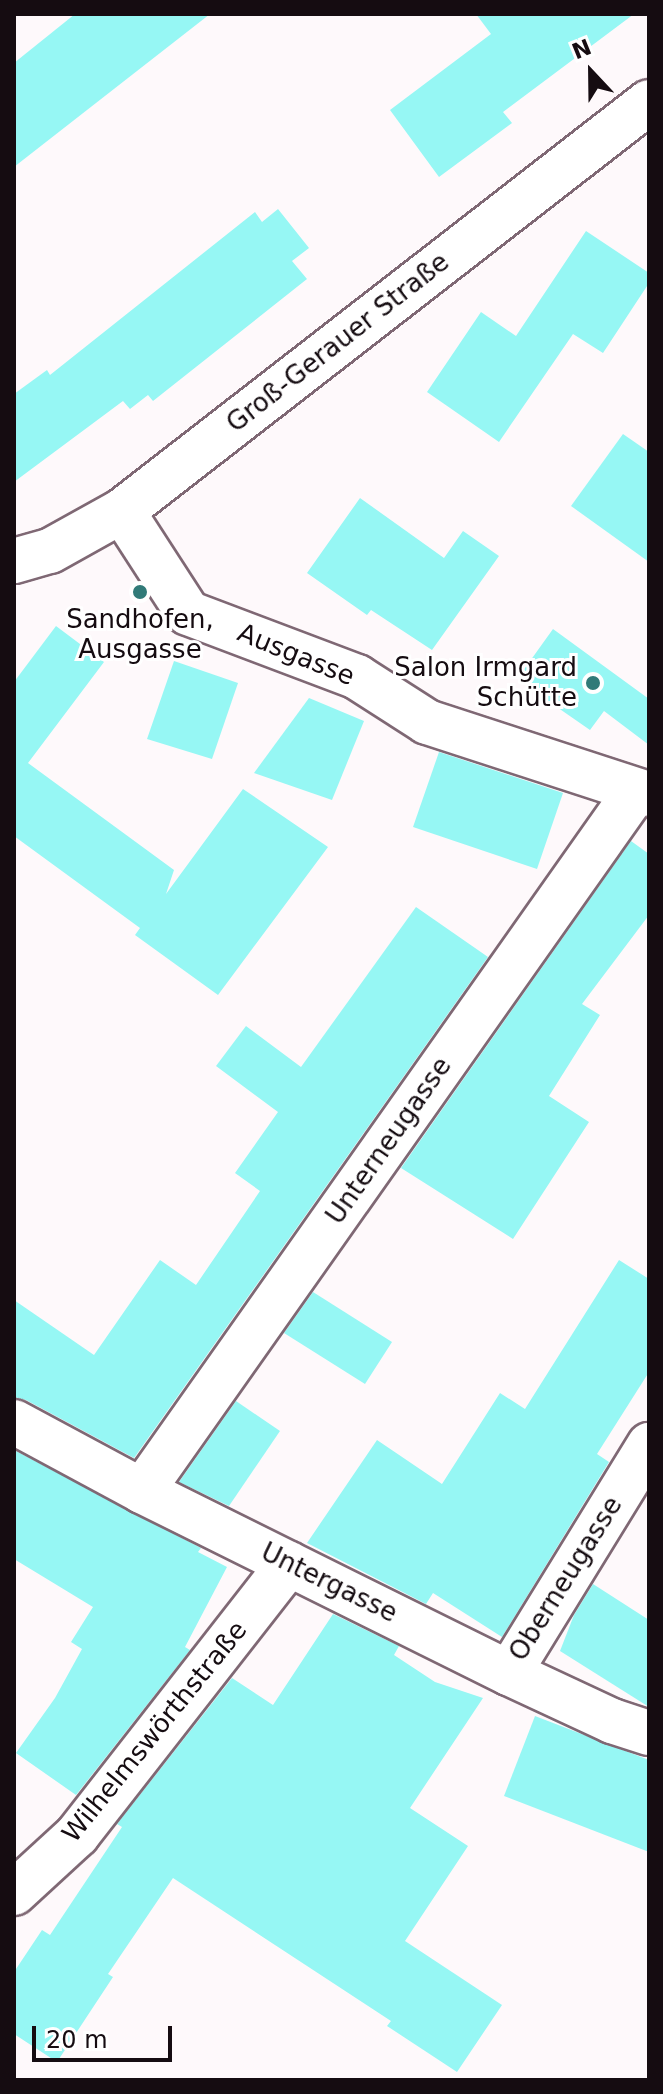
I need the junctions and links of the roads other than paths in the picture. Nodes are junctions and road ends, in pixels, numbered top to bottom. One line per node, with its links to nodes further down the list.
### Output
1 (649, 102): 2 (street, Groß-Gerauer Straße)
2 (122, 511): 3 (street, Groß-Gerauer Straße); 4 (street, Ausgasse)
3 (14, 561)
4 (642, 792): 7 (street, Unterneugasse)
5 (14, 1422): 7 (street, Untergasse)
6 (649, 1445): 9 (street, Oberneugasse)
7 (142, 1491): 8 (street, Untergasse)
8 (289, 1564): 9 (street, Untergasse); 11 (street, Wilhelmswörthstraße)
9 (509, 1673): 10 (street, Untergasse)
10 (649, 1733)
11 (14, 1893)

